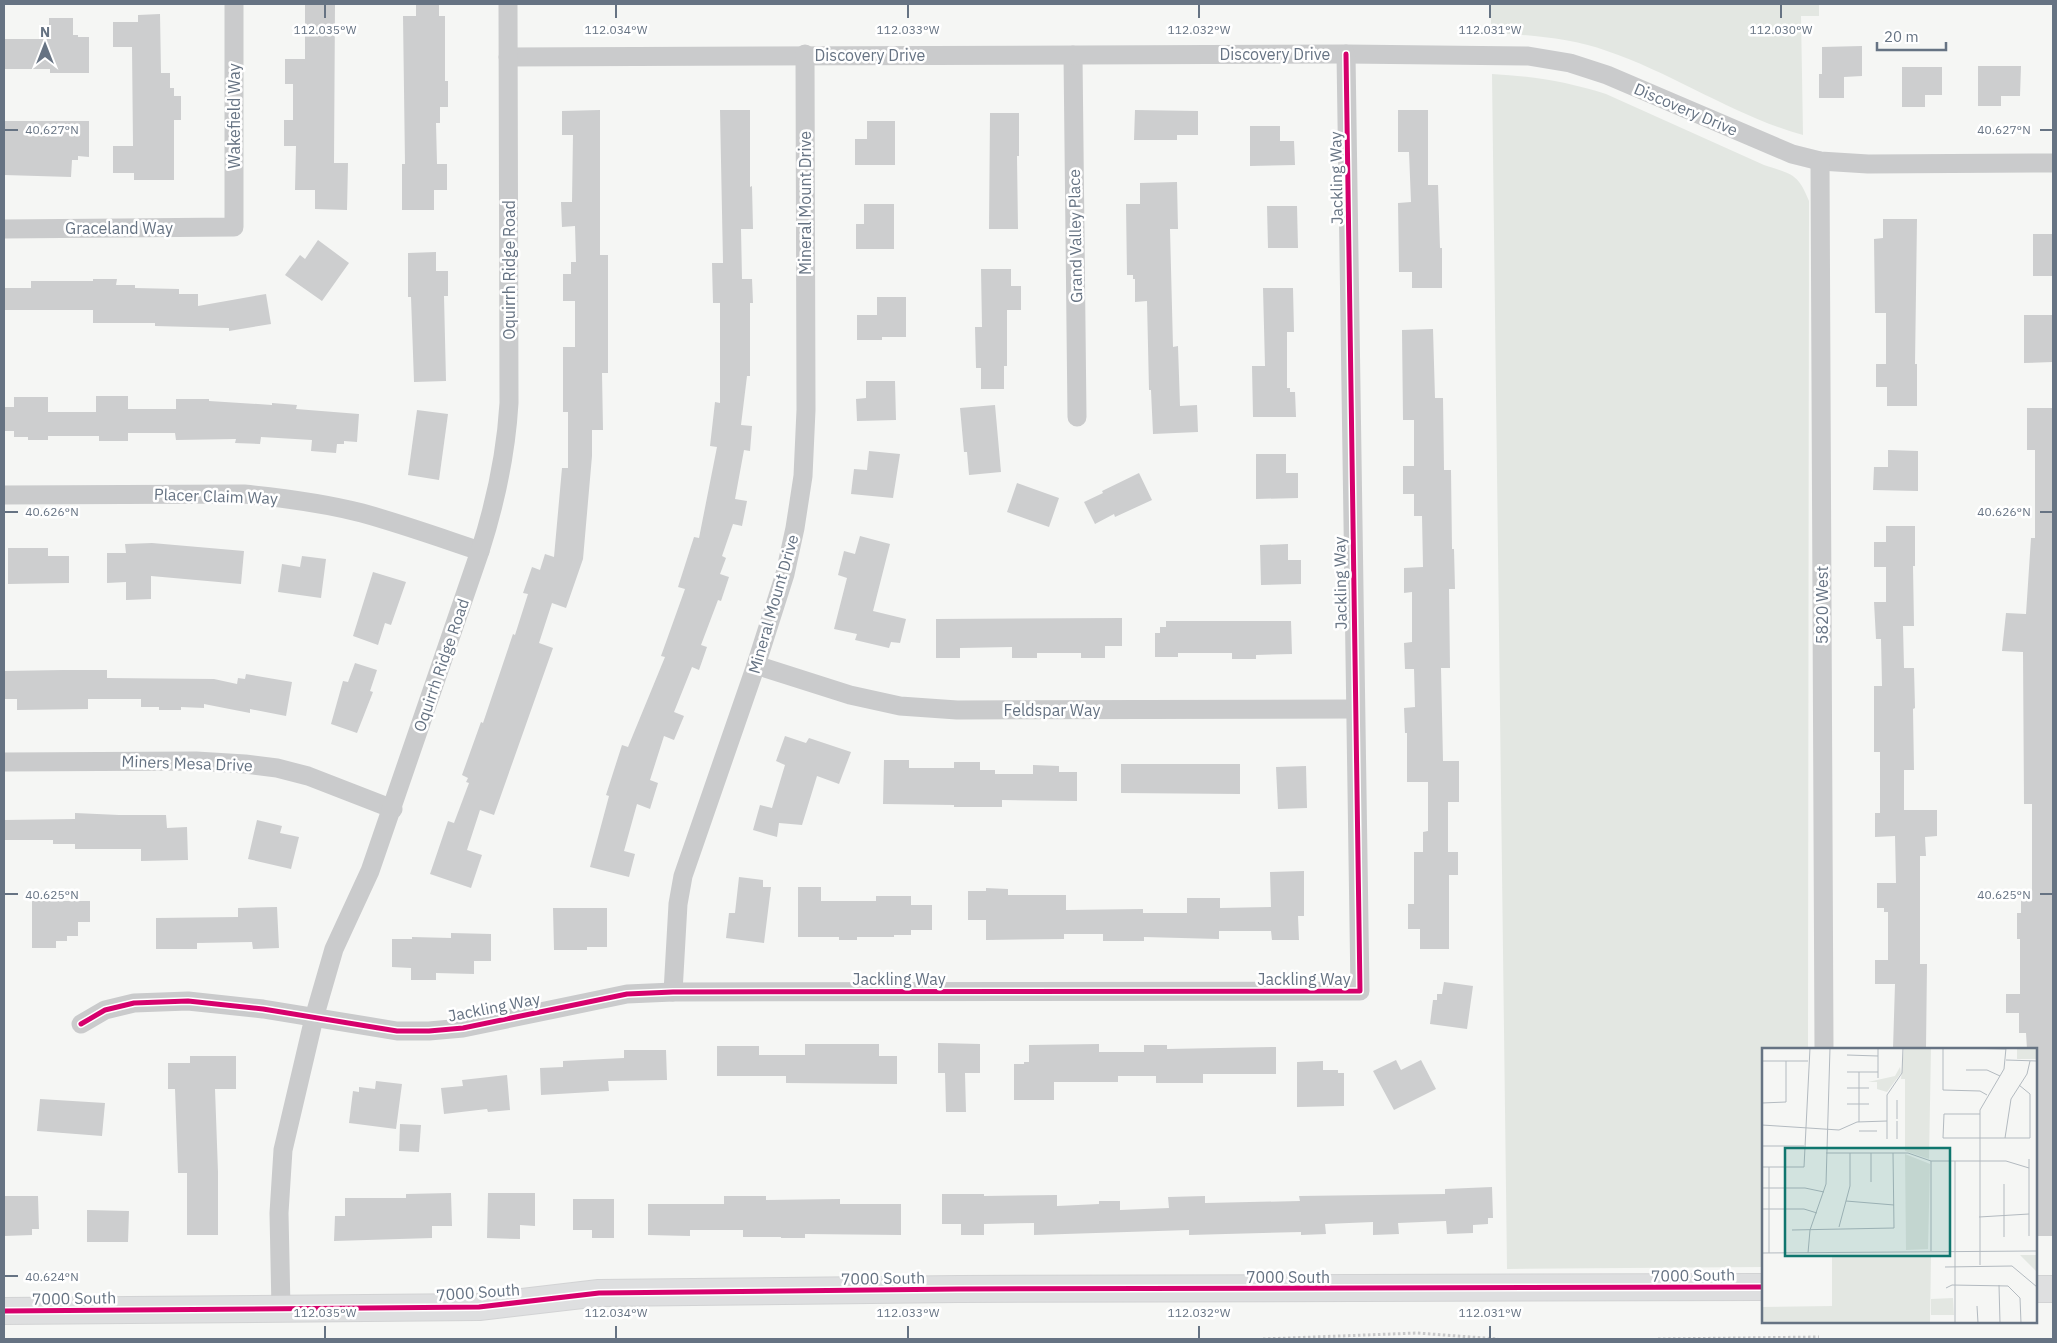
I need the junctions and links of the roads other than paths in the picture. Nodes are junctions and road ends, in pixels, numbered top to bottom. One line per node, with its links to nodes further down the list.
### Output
1 (234, 4): 9 (street, Wakefield Way)
2 (508, 4): 6 (street, Oquirrh Ridge Road)
3 (805, 54): 5 (street, Discovery Drive); 6 (street, Discovery Drive); 14 (street, Mineral Mount Drive)
4 (1346, 54): 5 (street, Discovery Drive); 7 (street, Discovery Drive); 15 (street, Jackling Way)
5 (1073, 56): 11 (street, Grand Valley Place)
6 (508, 57): 13 (street, Oquirrh Ridge Road)
7 (1820, 160): 8 (street, Discovery Drive); 21 (street, 5820 West)
8 (2053, 163)
9 (234, 227): 10 (street, Graceland Way)
10 (4, 229)
11 (1077, 417)
12 (4, 495): 13 (street, Placer Claim Way)
13 (480, 551): 17 (street, Oquirrh Ridge Road)
14 (756, 665): 15 (street, Feldspar Way); 18 (street, Mineral Mount Drive)
15 (1354, 709): 18 (street, Jackling Way)
16 (4, 762): 17 (street, Miners Mesa Drive)
17 (392, 809): 19 (street, Oquirrh Ridge Road)
18 (673, 992): 19 (street, Jackling Way)
19 (314, 1018): 20 (street, Jackling Way); 25 (street, Oquirrh Ridge Road)
20 (81, 1024)
21 (1824, 1048)
22 (1762, 1287): 25 (street, 7000 South)
23 (2037, 1289): 24 (street)
24 (2053, 1290)
25 (281, 1309): 26 (street, 7000 South)
26 (4, 1312)

